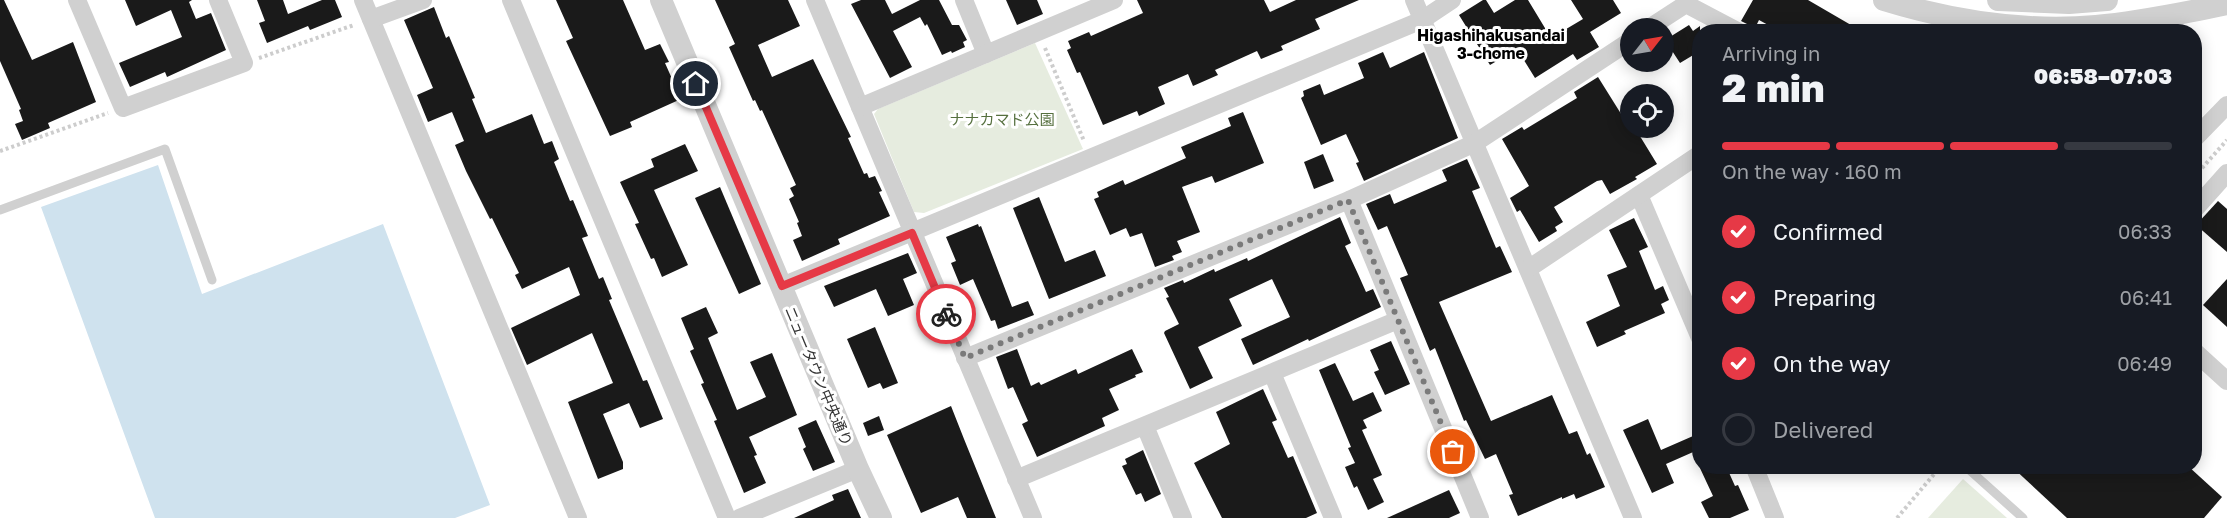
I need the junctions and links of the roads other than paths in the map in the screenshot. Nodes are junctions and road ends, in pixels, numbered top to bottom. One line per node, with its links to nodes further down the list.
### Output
1 (77, 0): 2 (street)
2 (218, 0)
3 (363, 0): 17 (street)
4 (423, 0): 17 (street)
5 (511, 0): 50 (street)
6 (661, 0): 37 (street, ニュータウン中央通り)
7 (815, 0): 25 (street)
8 (964, 0): 23 (street)
9 (1114, 0): 23 (street)
10 (1414, 0): 18 (street)
11 (1452, 0): 18 (street)
12 (1884, 0): 20 (street)
13 (1998, 0): 14 (street)
14 (2107, 0)
15 (2227, 4): 21 (street)
16 (1664, 18): 19 (street)
17 (371, 19): 49 (street)
18 (1422, 20): 27 (street); 34 (street)
19 (1724, 24)
20 (1992, 24)
21 (2111, 24)
22 (1620, 48): 27 (street)
23 (986, 54): 25 (street)
24 (2227, 105): 26 (street)
25 (860, 107): 34 (street)
26 (2202, 131)
27 (1475, 144): 31 (street); 35 (street)
28 (1692, 159): 30 (street)
29 (2227, 173): 32 (street)
30 (1639, 195): 35 (street); 38 (street)
31 (1348, 200): 39 (street); 40 (street)
32 (2202, 201)
33 (0, 210): 36 (lane)
34 (912, 233): 37 (street); 40 (street)
35 (1527, 269): 57 (street)
36 (212, 280)
37 (782, 286): 45 (street, ニュータウン中央通り)
38 (1692, 319)
39 (1398, 320): 42 (street); 56 (street)
40 (965, 358): 48 (street)
41 (2202, 358): 43 (street)
42 (1272, 373): 44 (street); 55 (street)
43 (2227, 381)
44 (1145, 426): 48 (street); 54 (street)
45 (858, 469): 51 (street); 52 (street, ニュータウン中央通り)
46 (1757, 474): 58 (street)
47 (1974, 474): 59 (lane)
48 (1017, 479): 53 (street)
49 (578, 518)
50 (727, 518)
51 (739, 518)
52 (881, 518)
53 (1033, 518)
54 (1183, 518)
55 (1333, 518)
56 (1480, 518)
57 (1633, 518)
58 (1775, 518)
59 (2022, 518)

